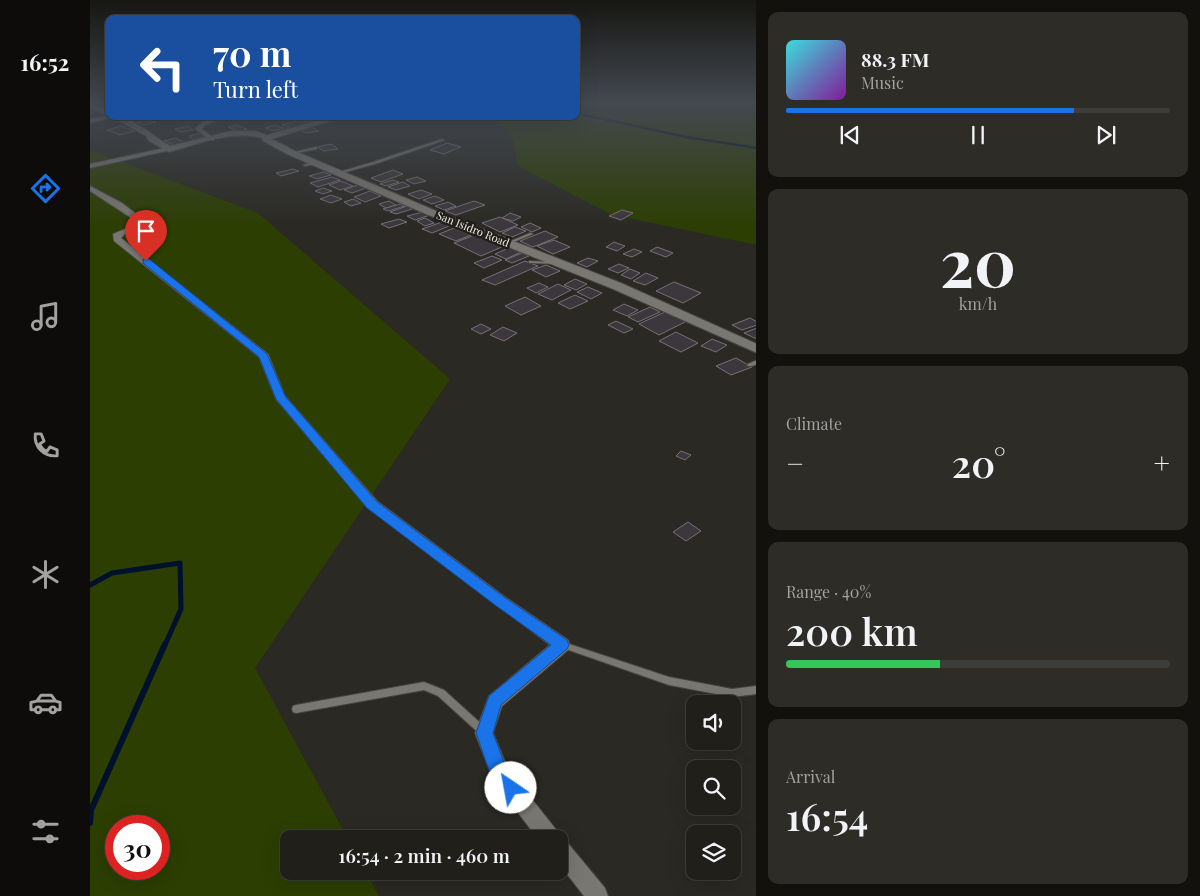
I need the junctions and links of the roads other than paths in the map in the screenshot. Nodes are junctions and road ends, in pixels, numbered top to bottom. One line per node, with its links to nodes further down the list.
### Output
1 (161, 145): 6 (street)
2 (189, 145): 6 (street)
3 (274, 145): 7 (street, San Isidro Road)
4 (429, 145): 9 (lane)
5 (316, 148): 7 (lane)
6 (169, 150): 8 (street)
7 (292, 153): 9 (street, San Isidro Road)
8 (90, 166)
9 (338, 173): 12 (street, San Isidro Road)
10 (90, 188): 18 (street)
11 (531, 234): 12 (lane)
12 (508, 243): 14 (street, San Isidro Road)
13 (531, 262): 14 (lane)
14 (560, 264): 15 (street, San Isidro Road)
15 (756, 349)
16 (756, 361): 17 (lane)
17 (750, 365)
18 (562, 645): 19 (lane); 21 (street)
19 (756, 690)
20 (296, 709): 21 (lane)
21 (484, 733): 22 (street)
22 (545, 830)
23 (568, 859): 24 (street)
24 (597, 896)

